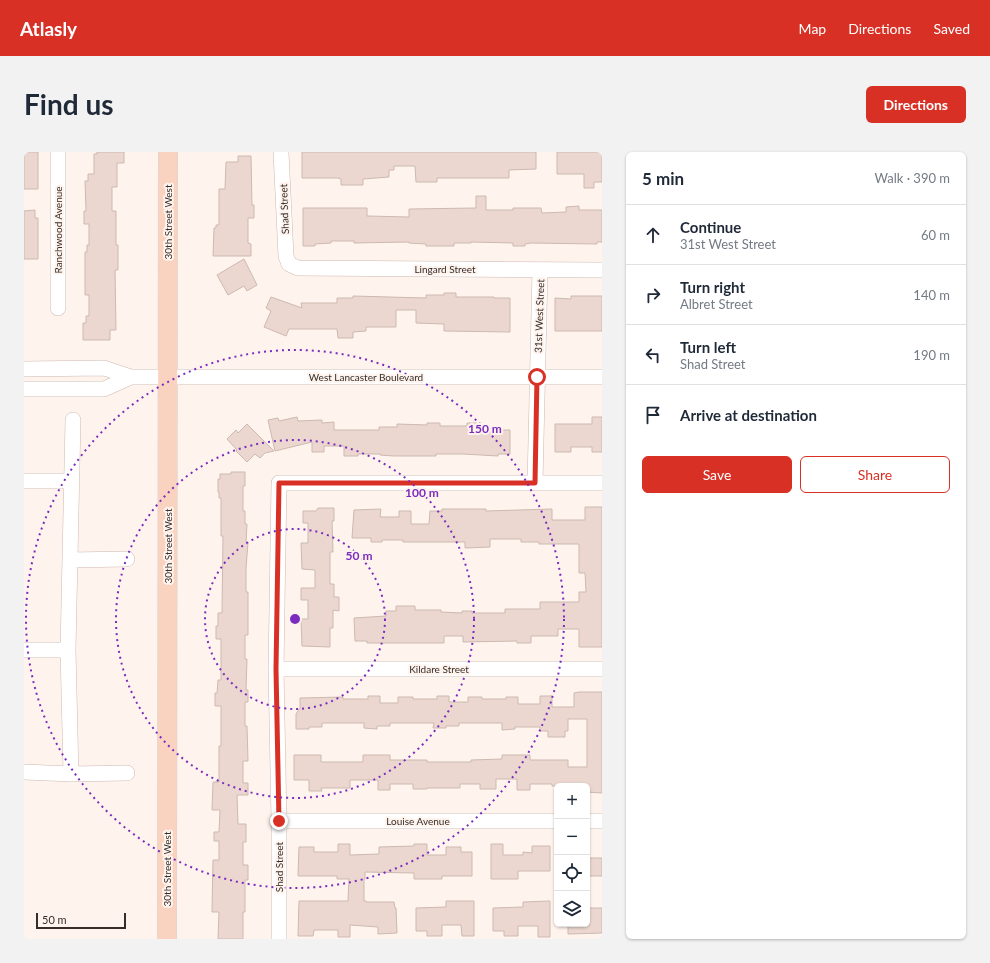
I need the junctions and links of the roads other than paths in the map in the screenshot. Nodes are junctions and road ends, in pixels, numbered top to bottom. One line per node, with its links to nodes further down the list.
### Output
1 (58, 152): 7 (street, Ranchwood Avenue)
2 (168, 152): 10 (main road, 30th Street West)
3 (281, 152): 4 (street, Shad Street)
4 (289, 264): 5 (street, Lingard Street)
5 (540, 270): 6 (street, Lingard Street); 11 (street, 31st West Street)
6 (602, 270)
7 (58, 308)
8 (24, 368): 9 (street, West Lancaster Boulevard)
9 (131, 377): 10 (street, West Lancaster Boulevard); 13 (street, West Lancaster Boulevard)
10 (168, 377): 11 (street, West Lancaster Boulevard); 32 (main road, 30th Street West)
11 (537, 377): 12 (street, West Lancaster Boulevard); 17 (street, 31st West Street)
12 (602, 377)
13 (24, 389)
14 (73, 420): 16 (street)
15 (24, 481): 16 (street)
16 (72, 481): 20 (street)
17 (535, 483): 18 (street); 23 (street, Shad Street)
18 (602, 483)
19 (126, 559): 20 (street)
20 (70, 560): 22 (street)
21 (24, 650): 22 (street)
22 (68, 650): 27 (street)
23 (276, 669): 24 (street, Kildare Street); 28 (street, Shad Street)
24 (602, 669)
25 (24, 772): 27 (street)
26 (127, 773): 27 (street)
27 (71, 774)
28 (279, 821): 29 (street, Louise Avenue); 33 (street, Shad Street)
29 (554, 821)
30 (590, 821): 31 (street)
31 (602, 821)
32 (167, 939)
33 (279, 939)

